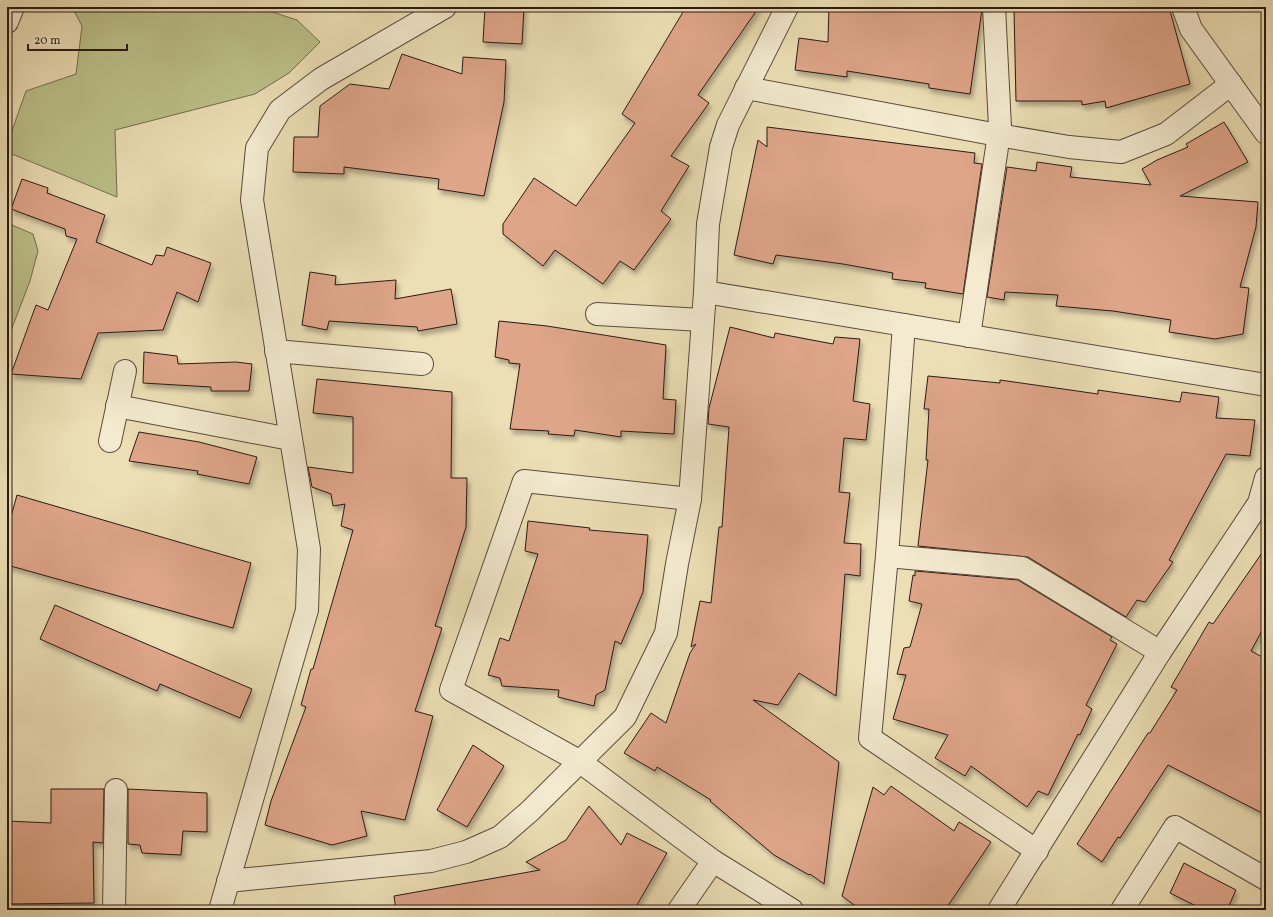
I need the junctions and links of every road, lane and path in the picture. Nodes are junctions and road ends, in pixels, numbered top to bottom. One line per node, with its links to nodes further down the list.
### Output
1 (13, 7): 6 (street)
2 (445, 7): 16 (street)
3 (787, 7): 8 (street)
4 (994, 7): 10 (street)
5 (1183, 7): 7 (street)
6 (7, 22)
7 (1231, 84): 9 (street); 10 (street)
8 (746, 88): 10 (street); 11 (street)
9 (1266, 133)
10 (998, 135): 15 (street)
11 (705, 292): 13 (street); 14 (street)
12 (597, 314): 13 (street)
13 (702, 320): 24 (street)
14 (904, 325): 15 (street); 25 (street)
15 (969, 336): 19 (street)
16 (276, 351): 17 (street); 21 (street)
17 (422, 364)
18 (125, 371): 20 (street)
19 (1266, 385)
20 (117, 406): 21 (street); 22 (street)
21 (290, 439): 32 (street)
22 (110, 441)
23 (1266, 478): 26 (street)
24 (690, 499): 27 (street); 27 (street)
25 (887, 556): 26 (street); 29 (street)
26 (1160, 652): 29 (street)
27 (579, 761): 30 (street); 32 (street)
28 (116, 790): 33 (street)
29 (1037, 851): 37 (street)
30 (713, 861): 35 (street); 36 (street)
31 (1266, 879): 38 (street)
32 (228, 881): 34 (street)
33 (114, 910)
34 (220, 910)
35 (679, 910)
36 (792, 910)
37 (999, 910)
38 (1122, 910)

